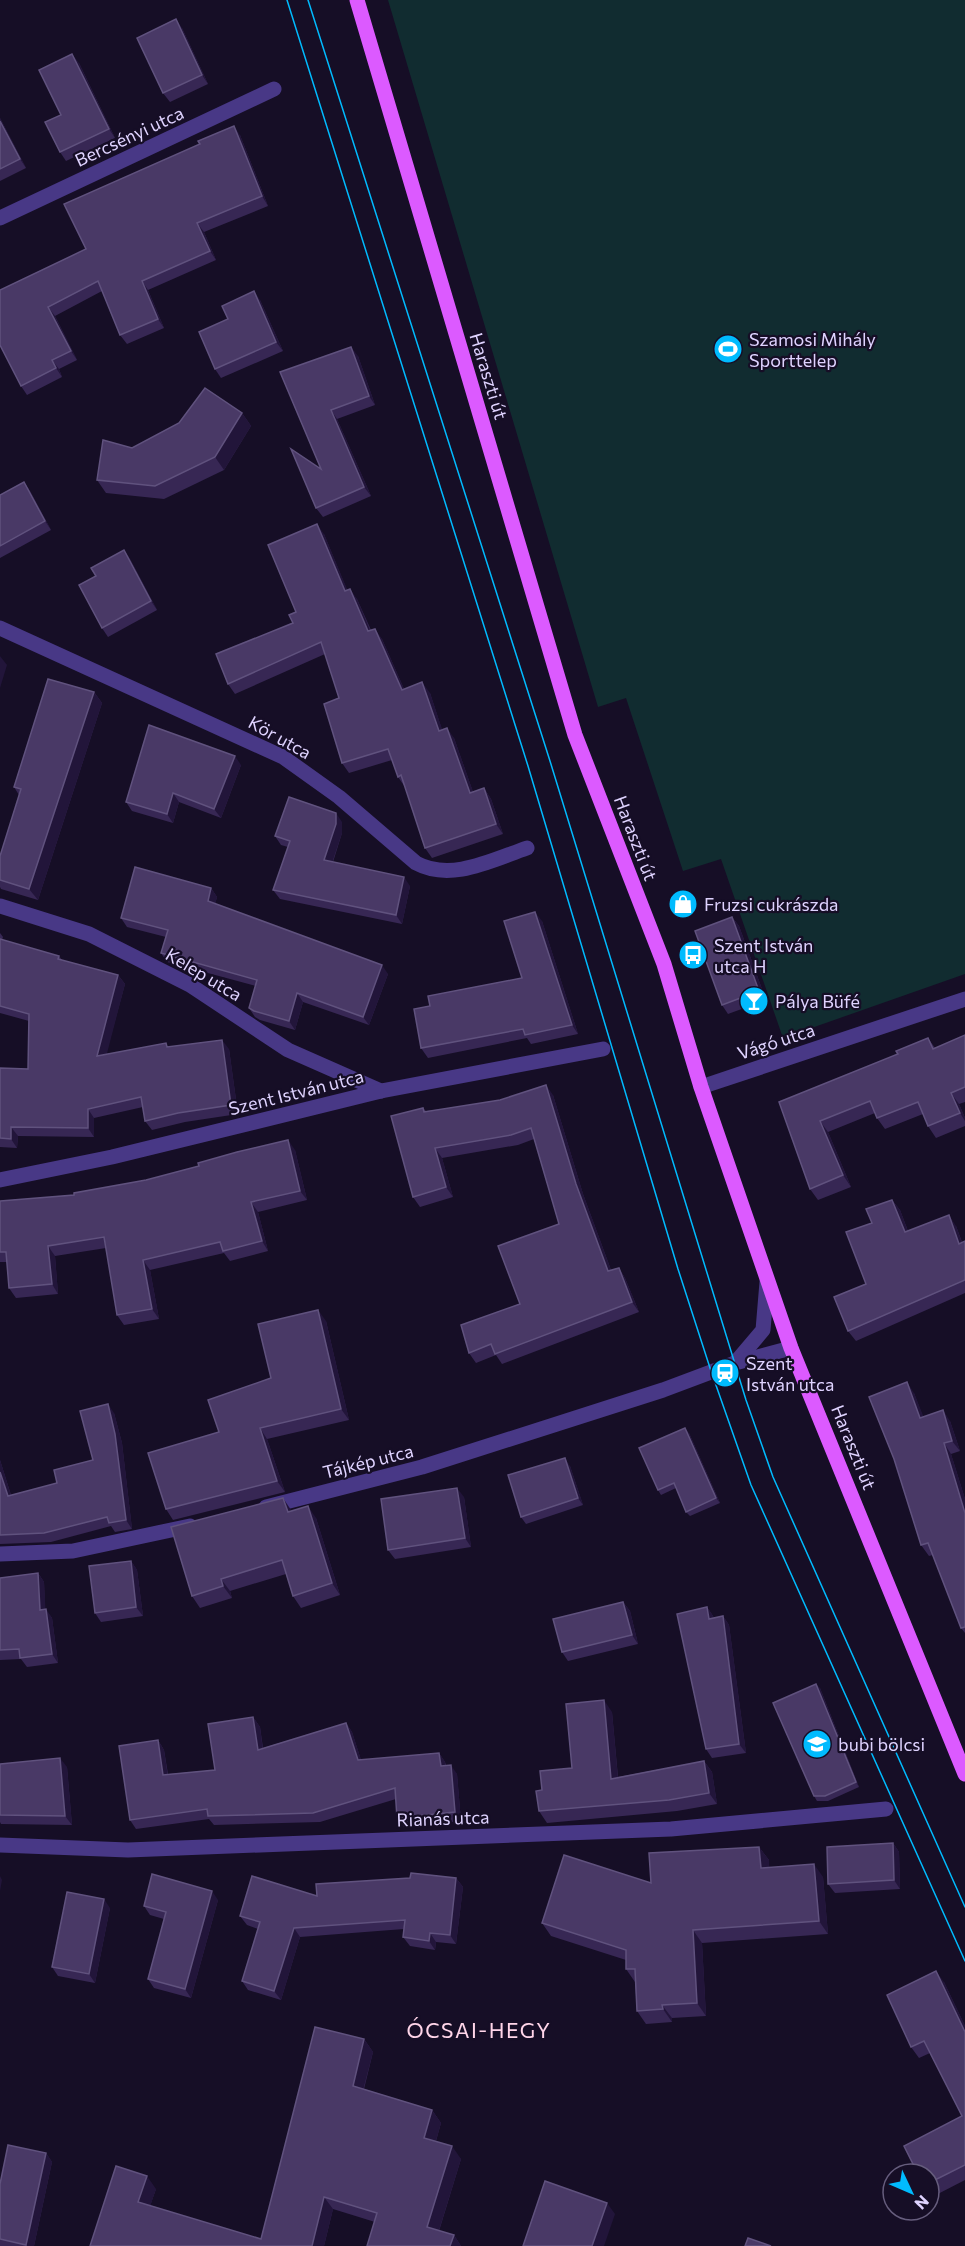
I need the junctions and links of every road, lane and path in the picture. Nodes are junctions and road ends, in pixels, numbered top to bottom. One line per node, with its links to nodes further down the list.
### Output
1 (357, 0): 9 (main road, Haraszti út)
2 (274, 89): 3 (street, Bercsényi utca)
3 (0, 218)
4 (0, 628): 5 (street, Kör utca)
5 (527, 848)
6 (0, 906): 10 (street, Kelep utca)
7 (965, 999): 9 (street, Vágó utca)
8 (603, 1049): 10 (street, Szent István utca)
9 (701, 1087): 12 (main road, Haraszti út)
10 (381, 1092): 11 (street, Szent István utca)
11 (0, 1180)
12 (767, 1282): 13 (main road, Haraszti út); 14 (street)
13 (791, 1348): 14 (street, Tájkép utca); 18 (main road, Haraszti út)
14 (735, 1363): 15 (street, Tájkép utca)
15 (248, 1511)
16 (202, 1523): 17 (street)
17 (0, 1554)
18 (963, 1766)
19 (886, 1809): 20 (street, Rianás utca)
20 (0, 1845)

